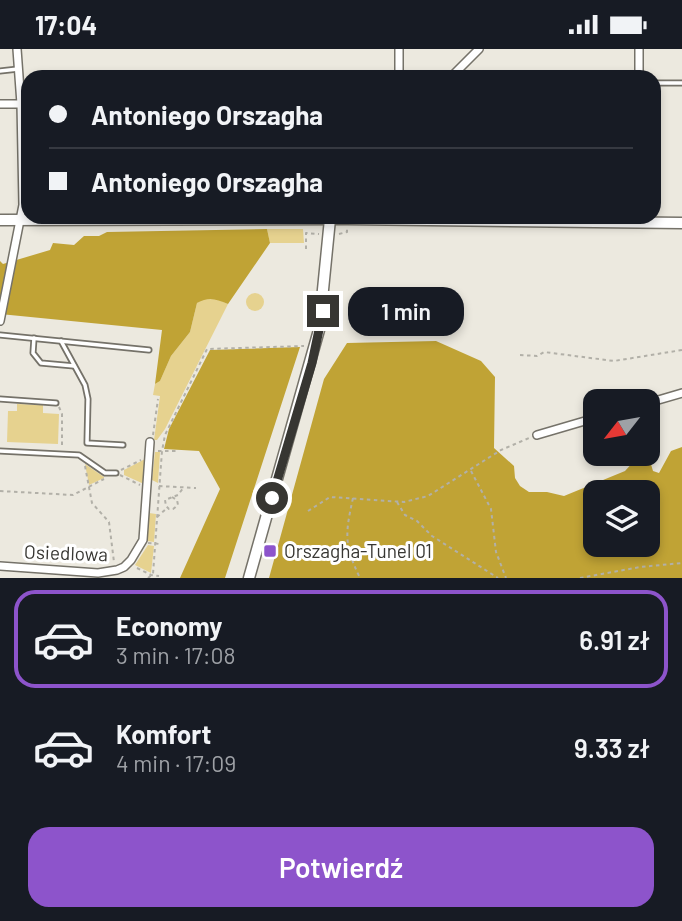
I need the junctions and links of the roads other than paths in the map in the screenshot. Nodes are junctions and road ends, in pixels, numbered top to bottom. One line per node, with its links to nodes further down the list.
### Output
1 (17, 49): 5 (street)
2 (399, 49): 6 (street)
3 (479, 49): 7 (street)
4 (639, 49): 8 (street)
5 (18, 69): 9 (lane); 13 (street)
6 (400, 70)
7 (459, 70)
8 (639, 70)
9 (0, 71)
10 (661, 83): 11 (lane)
11 (682, 83)
12 (0, 104): 13 (street)
13 (21, 104)
14 (0, 220): 15 (main road)
15 (21, 220)
16 (661, 221): 17 (main road)
17 (682, 222)
18 (21, 224): 20 (street)
19 (330, 224): 38 (main road)
20 (0, 321)
21 (0, 335): 22 (lane)
22 (34, 338): 23 (lane); 25 (lane)
23 (61, 341): 24 (lane); 25 (lane)
24 (149, 350)
25 (75, 366): 33 (lane)
26 (682, 393): 28 (street)
27 (0, 399): 29 (lane)
28 (660, 399)
29 (56, 403)
30 (583, 422): 31 (street)
31 (537, 435)
32 (150, 442): 37 (street, Osiedlowa)
33 (123, 445)
34 (0, 451): 35 (lane)
35 (116, 473)
36 (0, 566): 37 (street, Osiedlowa)
37 (76, 574)
38 (249, 578)

